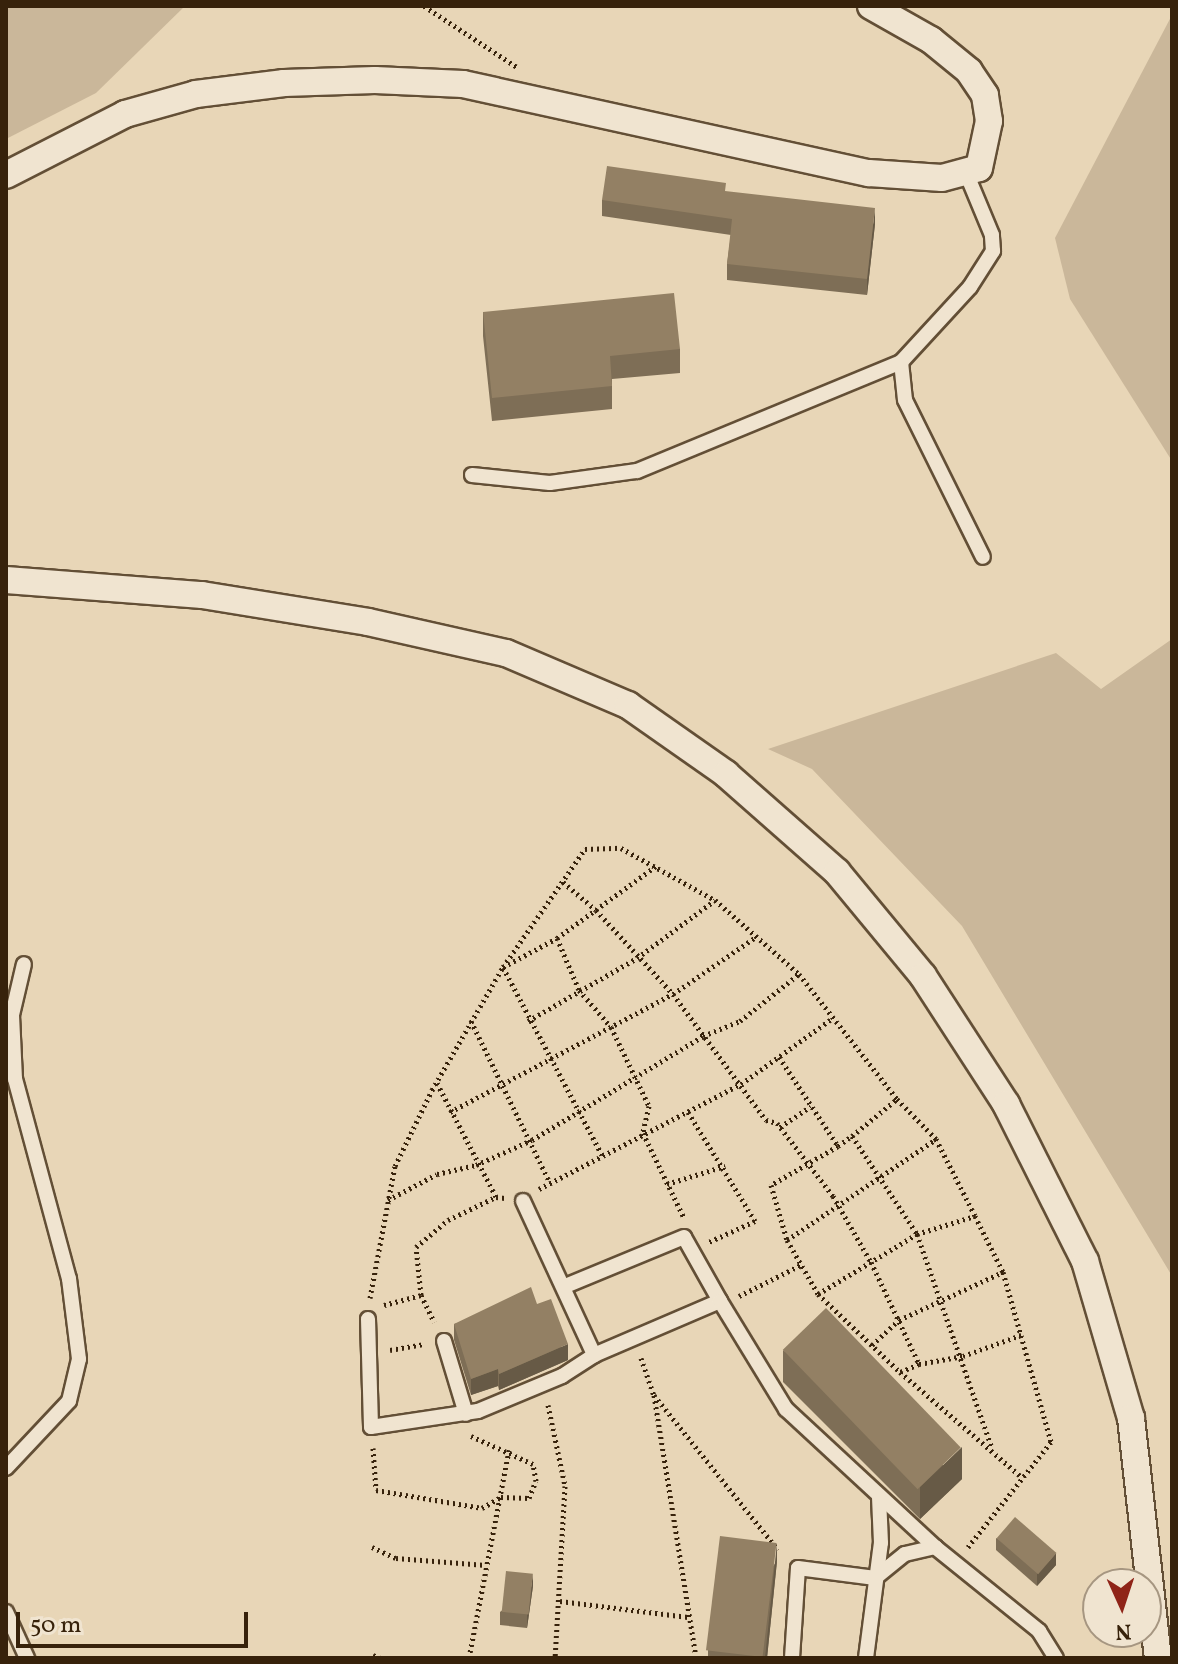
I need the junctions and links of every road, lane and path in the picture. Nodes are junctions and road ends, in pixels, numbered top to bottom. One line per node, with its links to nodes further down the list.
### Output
1 (424, 6): 3 (path)
2 (871, 6): 5 (street)
3 (546, 101): 4 (street); 5 (street)
4 (6, 175)
5 (967, 175): 6 (lane)
6 (901, 362): 7 (lane); 8 (lane)
7 (472, 475)
8 (983, 557)
9 (6, 580): 104 (street)
10 (656, 866): 11 (path); 12 (path); 13 (path)
11 (563, 882): 13 (path); 18 (path)
12 (715, 900): 14 (path); 16 (path)
13 (596, 910): 15 (path); 16 (path)
14 (756, 937): 19 (path); 21 (path)
15 (557, 938): 18 (path); 20 (path)
16 (637, 958): 20 (path); 21 (path)
17 (24, 964): 84 (lane)
18 (503, 967): 23 (path); 24 (path)
19 (799, 974): 22 (path); 26 (path)
20 (579, 990): 24 (path); 25 (path)
21 (673, 994): 25 (path); 26 (path)
22 (834, 1017): 27 (path); 33 (path)
23 (471, 1021): 30 (path); 32 (path)
24 (528, 1021): 28 (path)
25 (611, 1027): 28 (path); 29 (path)
26 (703, 1036): 29 (path); 31 (path)
27 (779, 1057): 31 (path); 34 (path)
28 (551, 1058): 32 (path); 37 (path)
29 (634, 1076): 37 (path); 39 (path)
30 (437, 1083): 35 (path); 52 (path)
31 (741, 1084): 36 (path); 38 (path)
32 (505, 1085): 35 (path); 42 (path)
33 (897, 1099): 40 (path); 41 (path)
34 (811, 1106): 38 (path); 43 (path)
35 (450, 1112): 45 (path)
36 (688, 1112): 39 (path); 47 (path)
37 (580, 1113): 42 (path); 44 (path)
38 (780, 1127): 46 (path)
39 (643, 1133): 44 (path); 50 (path)
40 (852, 1136): 43 (path); 48 (path)
41 (936, 1139): 48 (path); 55 (path)
42 (532, 1140): 45 (path); 49 (path)
43 (838, 1146): 46 (path)
44 (602, 1155): 49 (path)
45 (476, 1165): 51 (path); 52 (path)
46 (806, 1165): 54 (path); 58 (path)
47 (725, 1166): 50 (path); 59 (path)
48 (880, 1178): 54 (path); 57 (path)
49 (549, 1181): 53 (path)
50 (667, 1184): 56 (path)
51 (496, 1197): 53 (path); 65 (path)
52 (388, 1200): 68 (path)
53 (523, 1201): 63 (lane)
54 (839, 1205): 58 (path); 60 (path)
55 (975, 1216): 57 (path); 62 (path)
56 (686, 1221)
57 (917, 1234): 60 (path); 66 (path)
58 (787, 1240): 61 (path)
59 (700, 1246)
60 (871, 1262): 64 (path); 69 (path)
61 (801, 1265): 64 (path); 67 (path)
62 (1003, 1272): 66 (path); 70 (path)
63 (565, 1286): 67 (lane); 75 (lane)
64 (818, 1294): 73 (path)
65 (421, 1295): 68 (path); 72 (path)
66 (943, 1296): 69 (path); 76 (path)
67 (724, 1300): 71 (lane); 87 (lane)
68 (368, 1319): 74 (lane)
69 (899, 1320): 73 (path); 77 (path)
70 (1021, 1335): 76 (path); 85 (path)
71 (634, 1338): 75 (lane); 80 (path)
72 (444, 1341): 74 (path); 81 (lane)
73 (872, 1345): 78 (path)
74 (369, 1351): 82 (lane)
75 (594, 1355): 79 (lane)
76 (963, 1356): 77 (path); 83 (path)
77 (919, 1364): 78 (path)
78 (900, 1372): 83 (path)
79 (544, 1384): 81 (lane); 94 (path)
80 (654, 1395): 90 (path); 96 (path)
81 (466, 1414): 82 (lane)
82 (371, 1427): 86 (path)
83 (993, 1448): 85 (path)
84 (6, 1468)
85 (1023, 1478): 91 (path)
86 (501, 1497): 86 (path); 92 (path)
87 (879, 1497): 89 (lane); 93 (lane)
88 (372, 1547): 92 (path)
89 (935, 1547): 91 (lane); 93 (lane)
90 (778, 1550)
91 (955, 1564): 103 (lane)
92 (486, 1565): 98 (path)
93 (875, 1578): 101 (lane); 102 (lane)
94 (560, 1601): 96 (path); 99 (path)
95 (6, 1612): 97 (lane)
96 (688, 1617): 100 (path)
97 (27, 1658)
98 (469, 1658)
99 (555, 1658)
100 (696, 1658)
101 (792, 1658)
102 (866, 1658)
103 (1056, 1658)
104 (1158, 1658)

